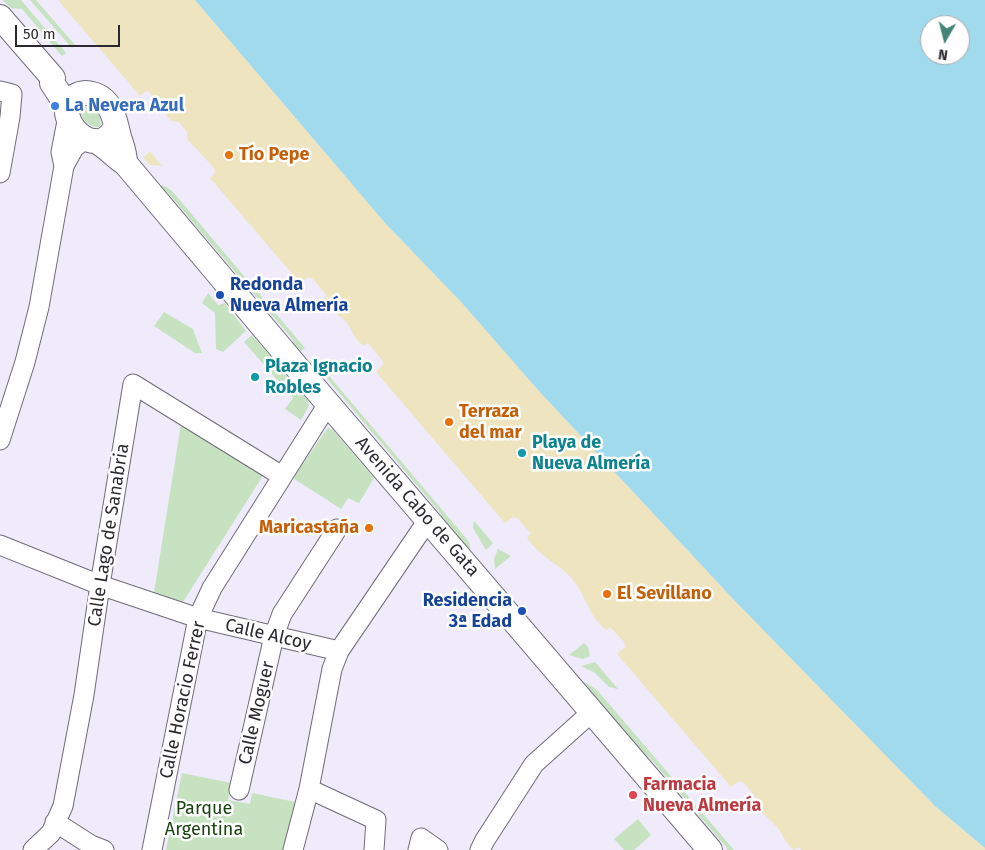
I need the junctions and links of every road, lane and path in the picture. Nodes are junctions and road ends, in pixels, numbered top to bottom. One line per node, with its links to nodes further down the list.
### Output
1 (0, 17): 3 (main road)
2 (0, 91): 8 (street)
3 (73, 105): 4 (main road); 5 (main road); 7 (street)
4 (116, 126): 5 (main road); 6 (main road, Avenida Cabo de Gata)
5 (91, 140): 6 (main road, Avenida Cabo de Gata); 7 (street)
6 (125, 163): 10 (main road, Avenida Cabo de Gata)
7 (64, 166): 9 (street)
8 (0, 173)
9 (8, 390): 11 (street)
10 (328, 404): 12 (street, Calle Horacio Ferrer); 13 (main road, Avenida Cabo de Gata)
11 (0, 440)
12 (282, 476): 16 (street, Calle Lago de Sanabria); 17 (street, Calle Horacio Ferrer)
13 (428, 520): 19 (street); 20 (main road, Avenida Cabo de Gata)
14 (337, 529): 18 (street, Calle Moguer)
15 (0, 545): 16 (street, Calle Alcoy)
16 (100, 585): 17 (street, Calle Alcoy); 23 (street, Calle Lago de Sanabria)
17 (198, 618): 18 (street, Calle Alcoy); 26 (street, Calle Horacio Ferrer)
18 (274, 636): 19 (street, Calle Alcoy); 22 (street, Calle Moguer)
19 (339, 651): 21 (street)
20 (592, 712): 31 (street); 32 (main road, Avenida Cabo de Gata)
21 (309, 789): 27 (street); 28 (street)
22 (239, 790)
23 (55, 822): 24 (street, Calle Lago de Sanabria); 25 (street)
24 (33, 850)
25 (104, 850)
26 (152, 850)
27 (293, 850)
28 (374, 850)
29 (418, 850): 30 (street)
30 (438, 850)
31 (480, 850)
32 (710, 850)

